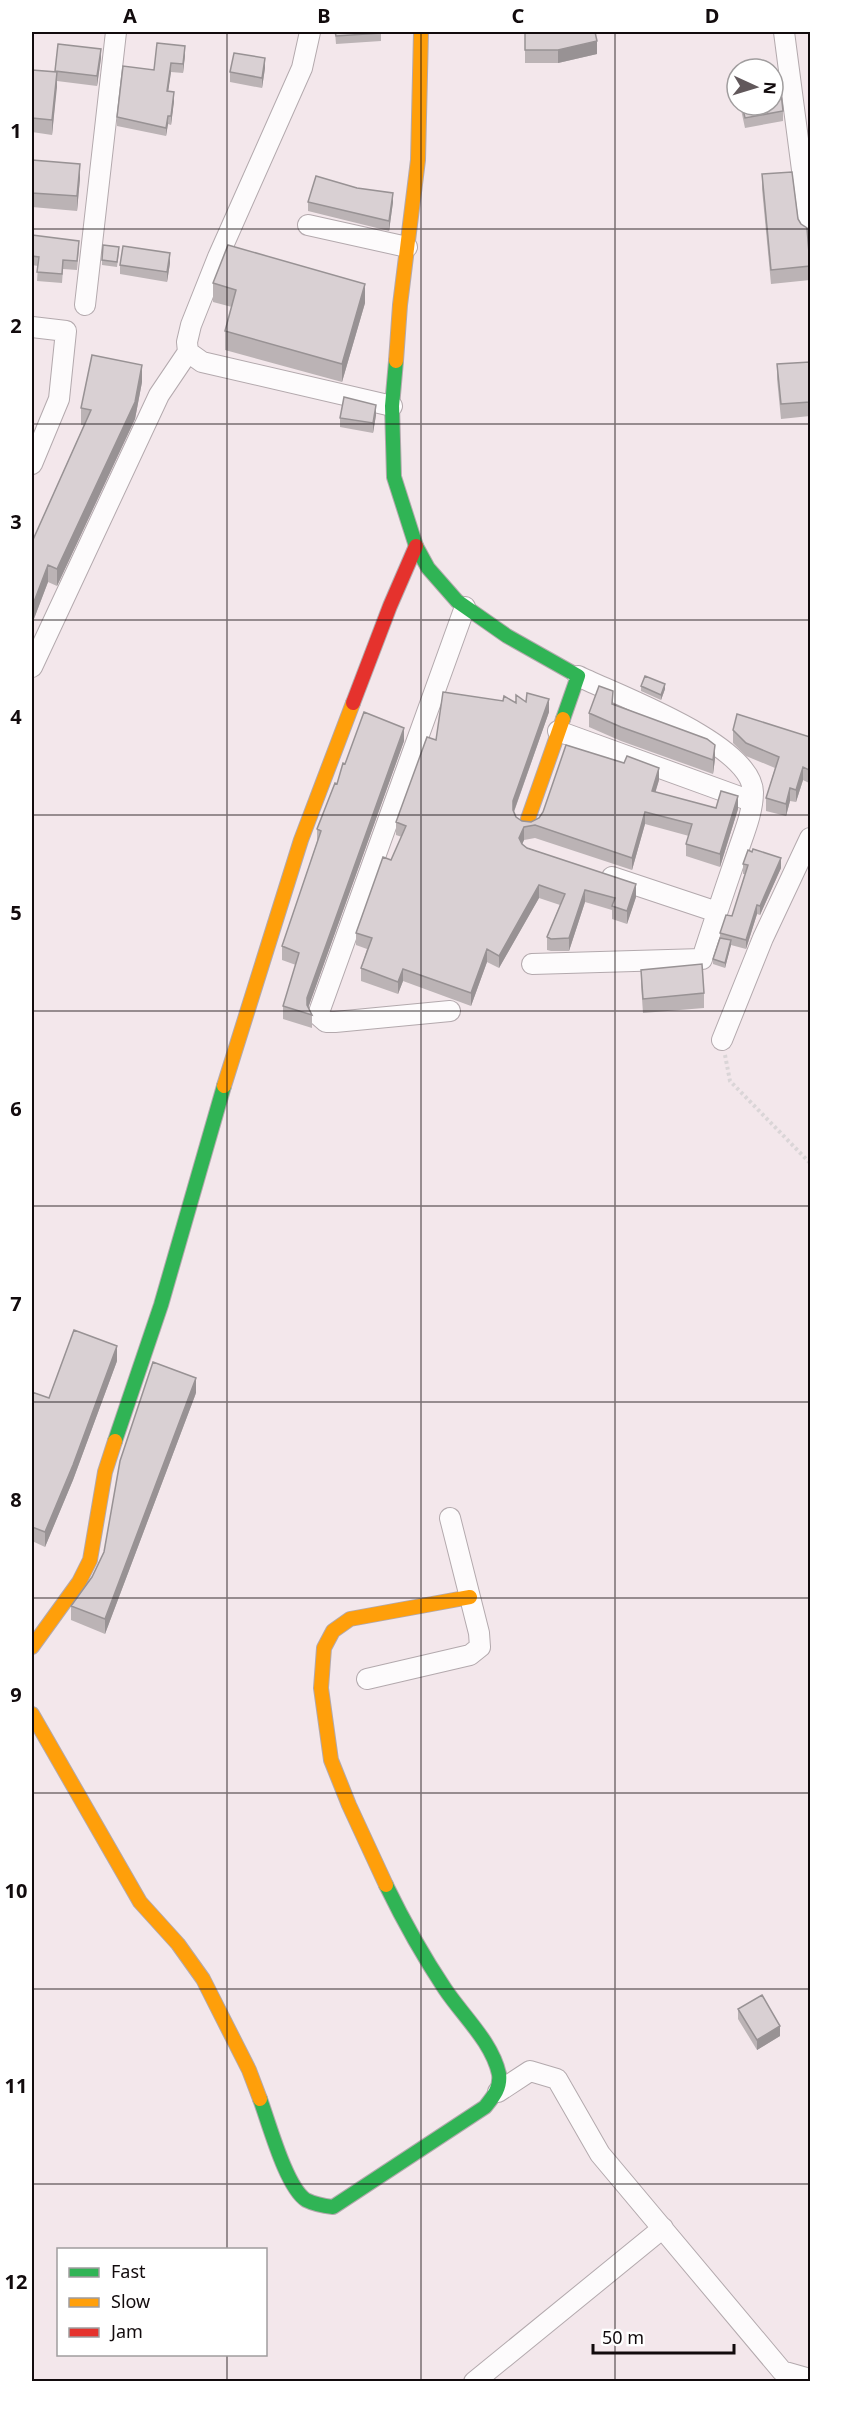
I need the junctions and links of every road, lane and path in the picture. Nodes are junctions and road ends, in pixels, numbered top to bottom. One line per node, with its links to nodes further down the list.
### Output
1 (116, 32): 8 (street)
2 (310, 32): 10 (street)
3 (421, 32): 7 (street)
4 (784, 32): 6 (street)
5 (308, 225): 7 (street)
6 (810, 231)
7 (407, 247): 11 (street)
8 (85, 305)
9 (32, 327): 12 (street)
10 (188, 352): 11 (street); 15 (street)
11 (392, 406): 13 (street)
12 (32, 464)
13 (416, 546): 14 (street); 29 (street)
14 (465, 607): 16 (street); 24 (street)
15 (32, 667)
16 (578, 676): 17 (street); 18 (street)
17 (558, 731): 18 (street); 19 (street)
18 (751, 801): 22 (street)
19 (528, 819)
20 (810, 838): 25 (street)
21 (597, 872): 22 (street)
22 (717, 912): 23 (street)
23 (532, 964)
24 (450, 1011)
25 (723, 1040): 26 (path)
26 (810, 1162)
27 (450, 1518): 28 (street)
28 (470, 1597): 30 (street); 32 (street)
29 (32, 1647)
30 (367, 1679)
31 (32, 1714): 32 (street)
32 (498, 2092): 33 (street)
33 (663, 2228): 34 (street); 35 (street)
34 (810, 2379)
35 (474, 2382)

